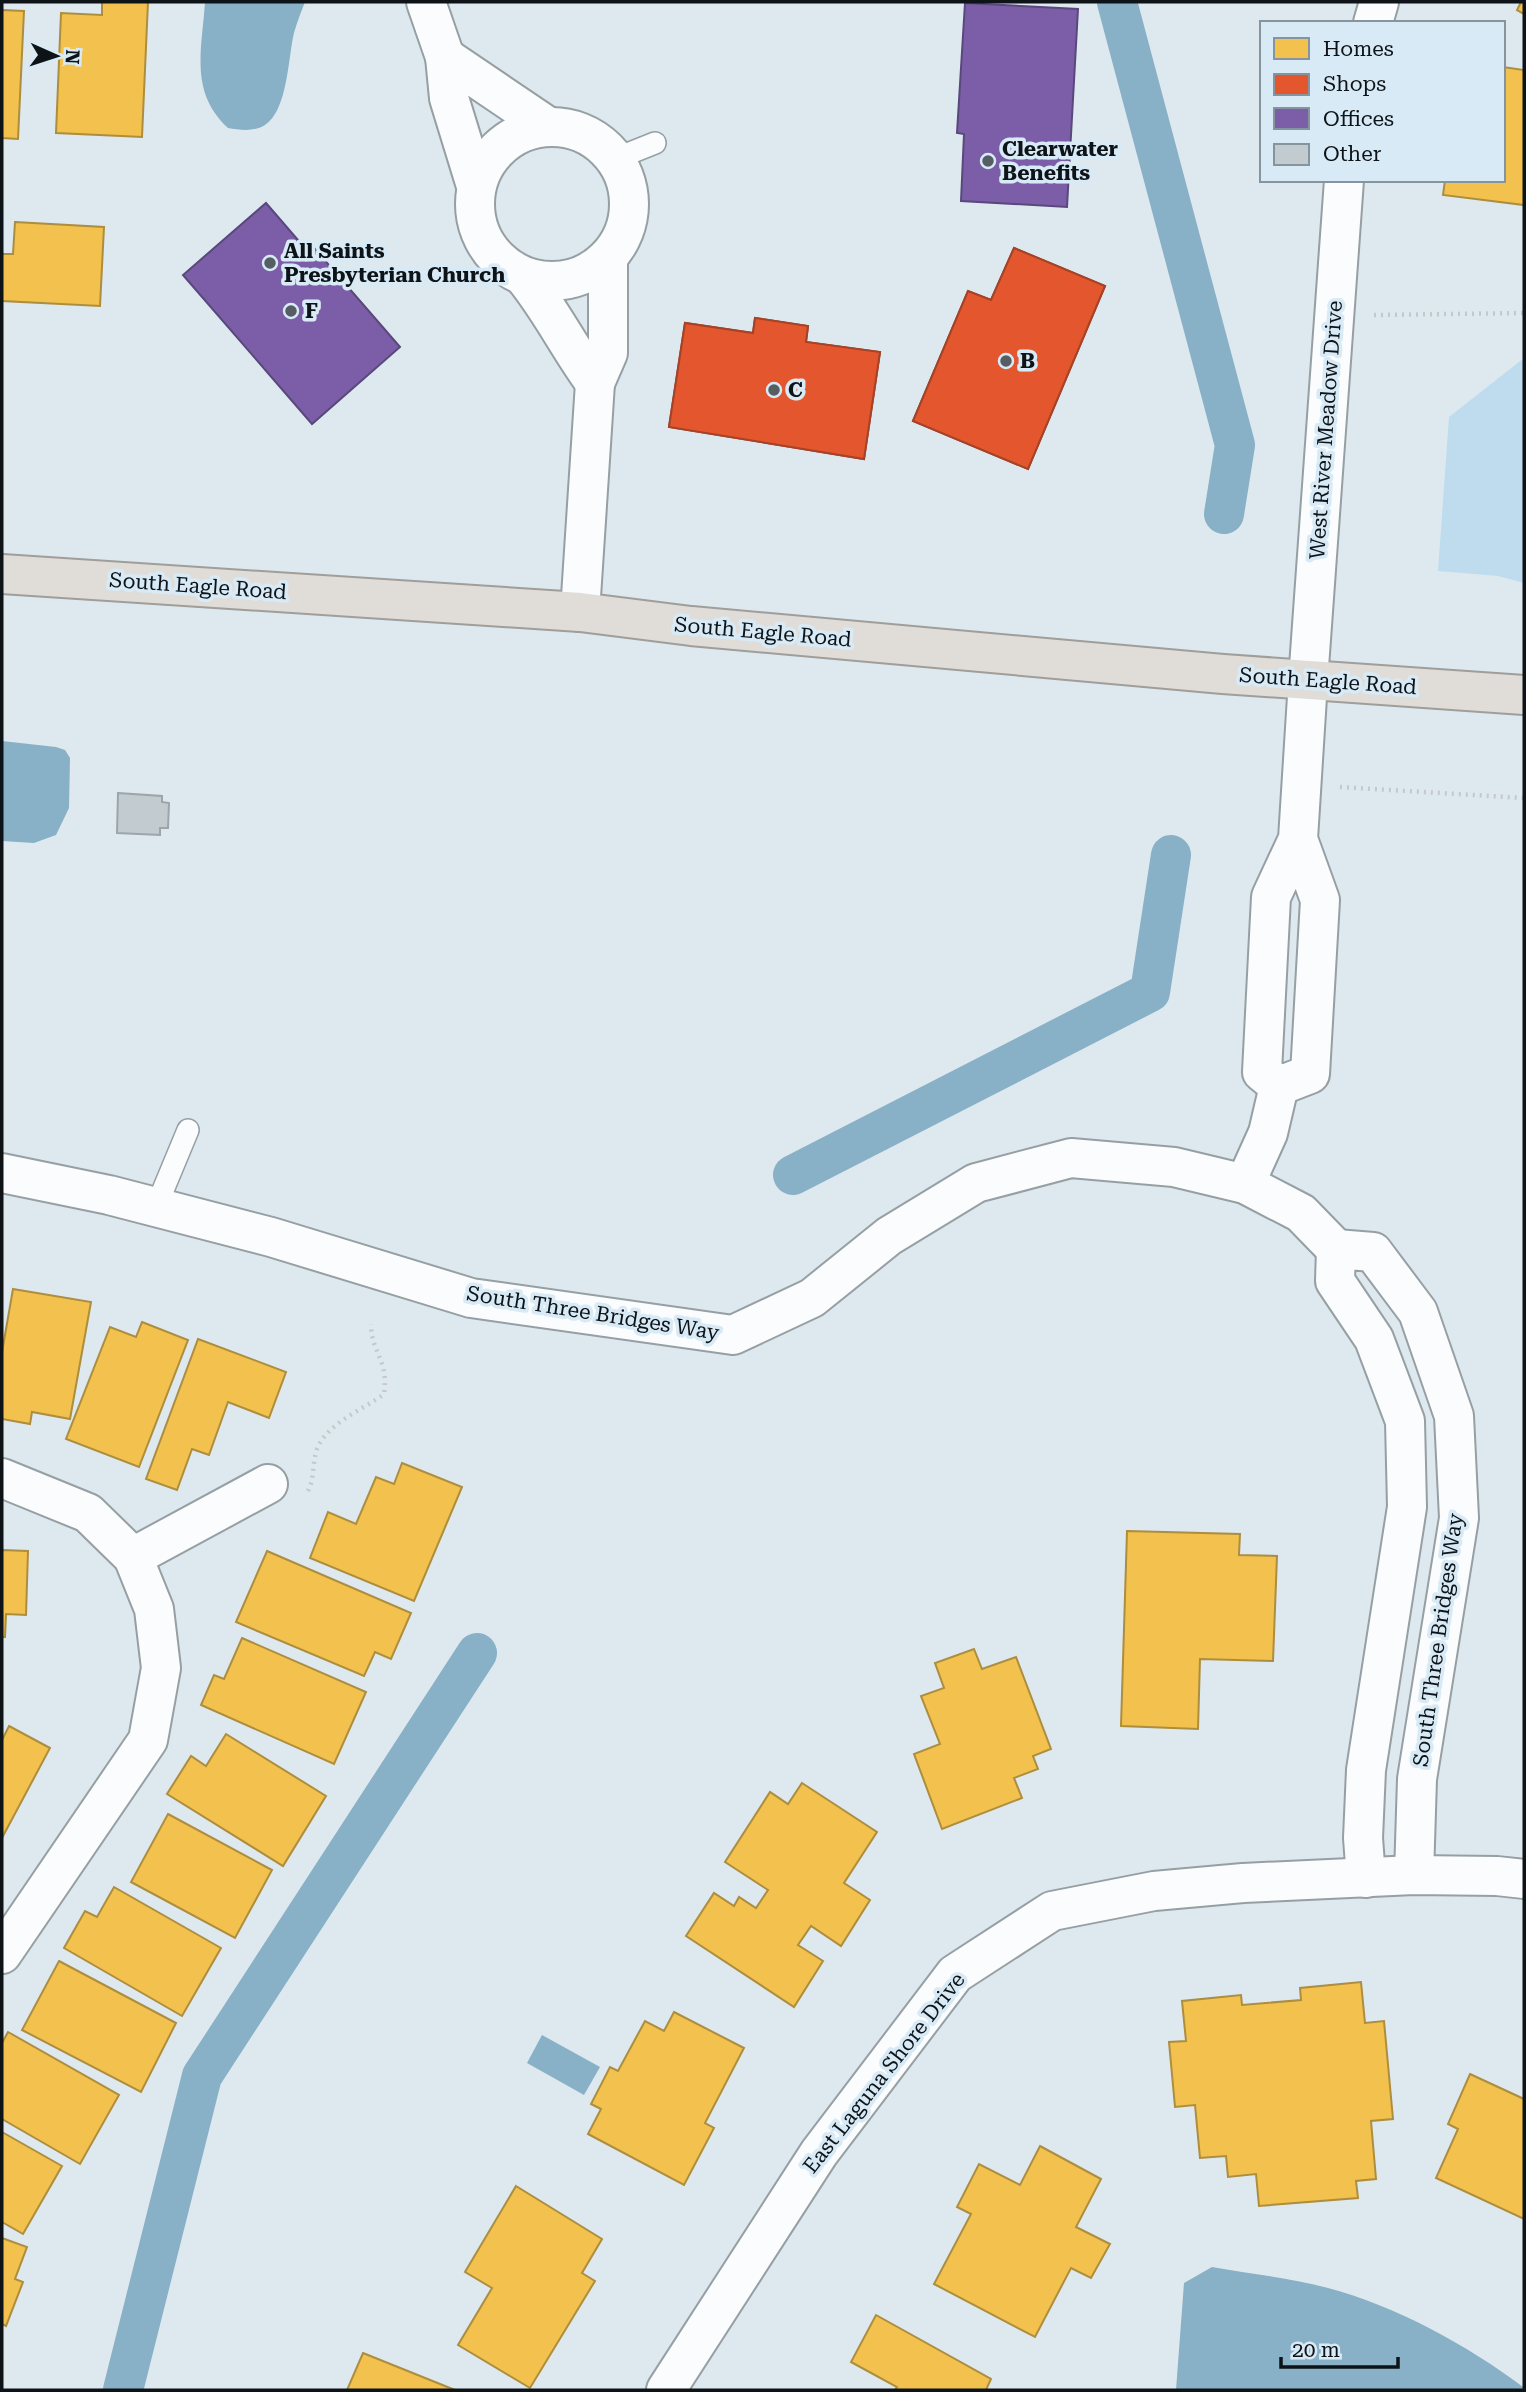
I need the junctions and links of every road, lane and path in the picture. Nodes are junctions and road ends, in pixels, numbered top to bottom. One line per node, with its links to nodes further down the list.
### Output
1 (426, 2): 4 (street)
2 (1380, 2): 3 (street)
3 (1374, 21)
4 (445, 57): 5 (street); 9 (street)
5 (547, 126): 7 (street); 9 (street)
6 (655, 144): 7 (lane)
7 (615, 159): 10 (street)
8 (1344, 182): 17 (street, West River Meadow Drive)
9 (476, 186): 11 (street)
10 (608, 258): 11 (street); 14 (street)
11 (524, 277): 14 (street)
12 (1524, 313): 13 (path)
13 (1390, 317)
14 (594, 383): 16 (street)
15 (2, 574): 16 (highway, South Eagle Road)
16 (580, 612): 17 (highway, South Eagle Road)
17 (1308, 681): 18 (highway, South Eagle Road); 19 (street, West River Meadow Drive)
18 (1524, 695)
19 (1301, 785): 20 (path); 23 (street, West River Meadow Drive)
20 (1524, 798)
21 (188, 1130): 24 (lane)
22 (2, 1173): 24 (street, South Three Bridges Way)
23 (1245, 1184): 24 (street, South Three Bridges Way); 25 (street, South Three Bridges Way)
24 (156, 1207)
25 (1336, 1249): 30 (street); 31 (street, South Three Bridges Way)
26 (371, 1324): 29 (path)
27 (2, 1478): 32 (street)
28 (268, 1484): 32 (street)
29 (302, 1501)
30 (1404, 1534): 31 (street); 34 (street)
31 (1456, 1541): 33 (street, South Three Bridges Way)
32 (133, 1557): 36 (street)
33 (1414, 1875): 34 (street, East Laguna Shore Drive); 35 (street, East Laguna Shore Drive)
34 (1366, 1878): 37 (street, East Laguna Shore Drive)
35 (1524, 1880)
36 (2, 1954)
37 (666, 2390)

